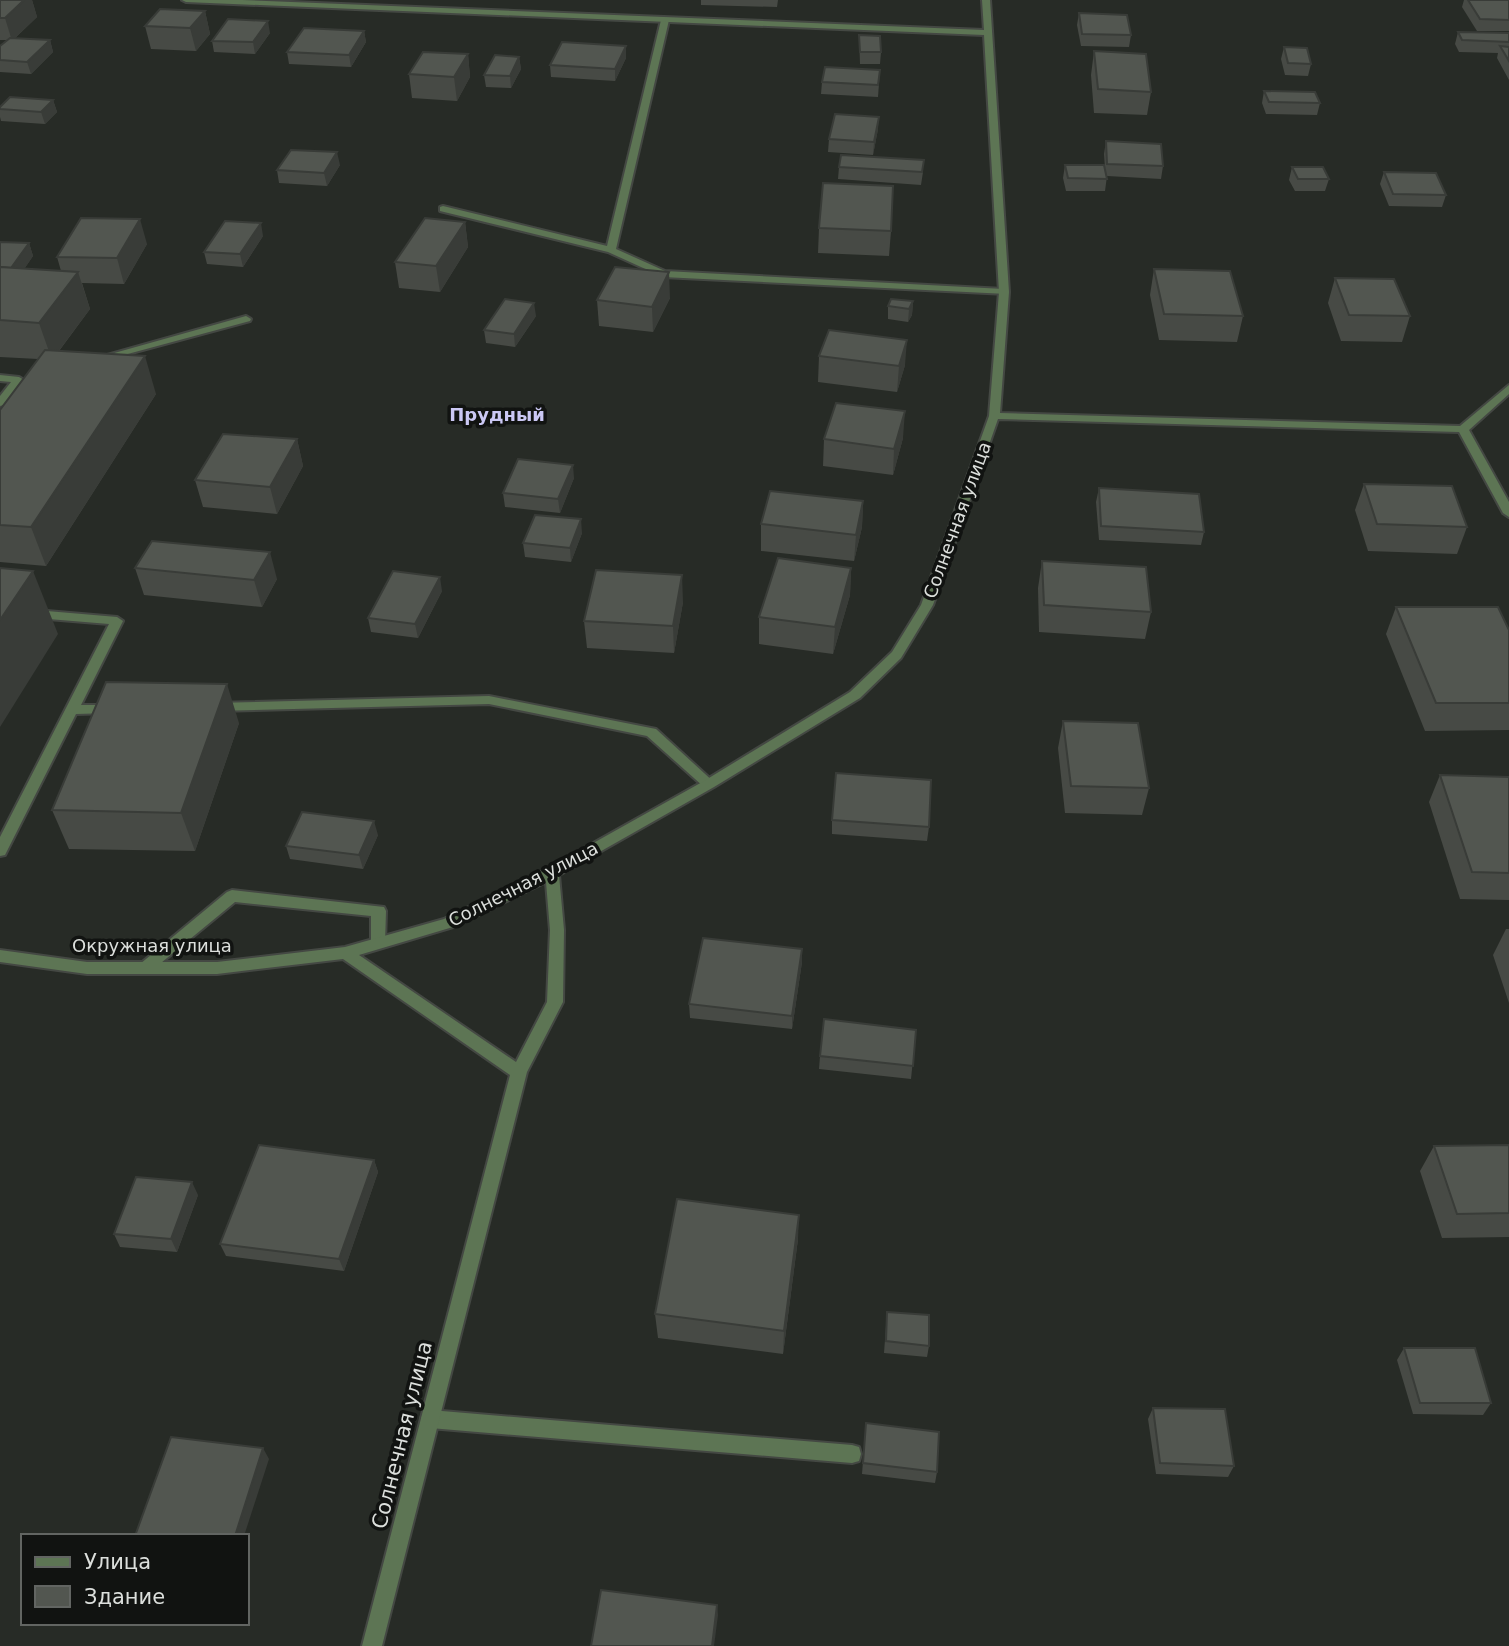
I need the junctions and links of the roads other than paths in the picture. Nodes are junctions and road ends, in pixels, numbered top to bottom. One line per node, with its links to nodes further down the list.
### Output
1 (186, 0): 3 (street)
2 (985, 0): 4 (street, Солнечная улица)
3 (665, 20): 4 (street); 6 (street)
4 (989, 33): 7 (street, Солнечная улица)
5 (443, 209): 6 (street)
6 (611, 250): 7 (street)
7 (1004, 292): 15 (street, Солнечная улица)
8 (246, 319): 9 (street)
9 (86, 362)
10 (32, 376): 12 (street)
11 (0, 378): 12 (street)
12 (19, 380): 14 (street)
13 (1509, 388): 16 (street)
14 (0, 403)
15 (994, 416): 16 (street); 22 (street, Солнечная улица)
16 (1463, 429): 17 (street)
17 (1509, 513)
18 (0, 611): 21 (street)
19 (198, 707): 22 (street)
20 (129, 709): 21 (street)
21 (73, 710): 23 (street)
22 (709, 784): 24 (street, Солнечная улица)
23 (0, 851)
24 (552, 873): 25 (street, Солнечная улица); 29 (street, Солнечная улица)
25 (378, 943): 26 (street, Солнечная улица); 28 (street)
26 (345, 953): 28 (street, Окружная улица); 29 (street)
27 (0, 956): 28 (street, Окружная улица)
28 (145, 968)
29 (519, 1072): 30 (street, Солнечная улица)
30 (430, 1419): 31 (street); 32 (street, Солнечная улица)
31 (852, 1454)
32 (372, 1646)

